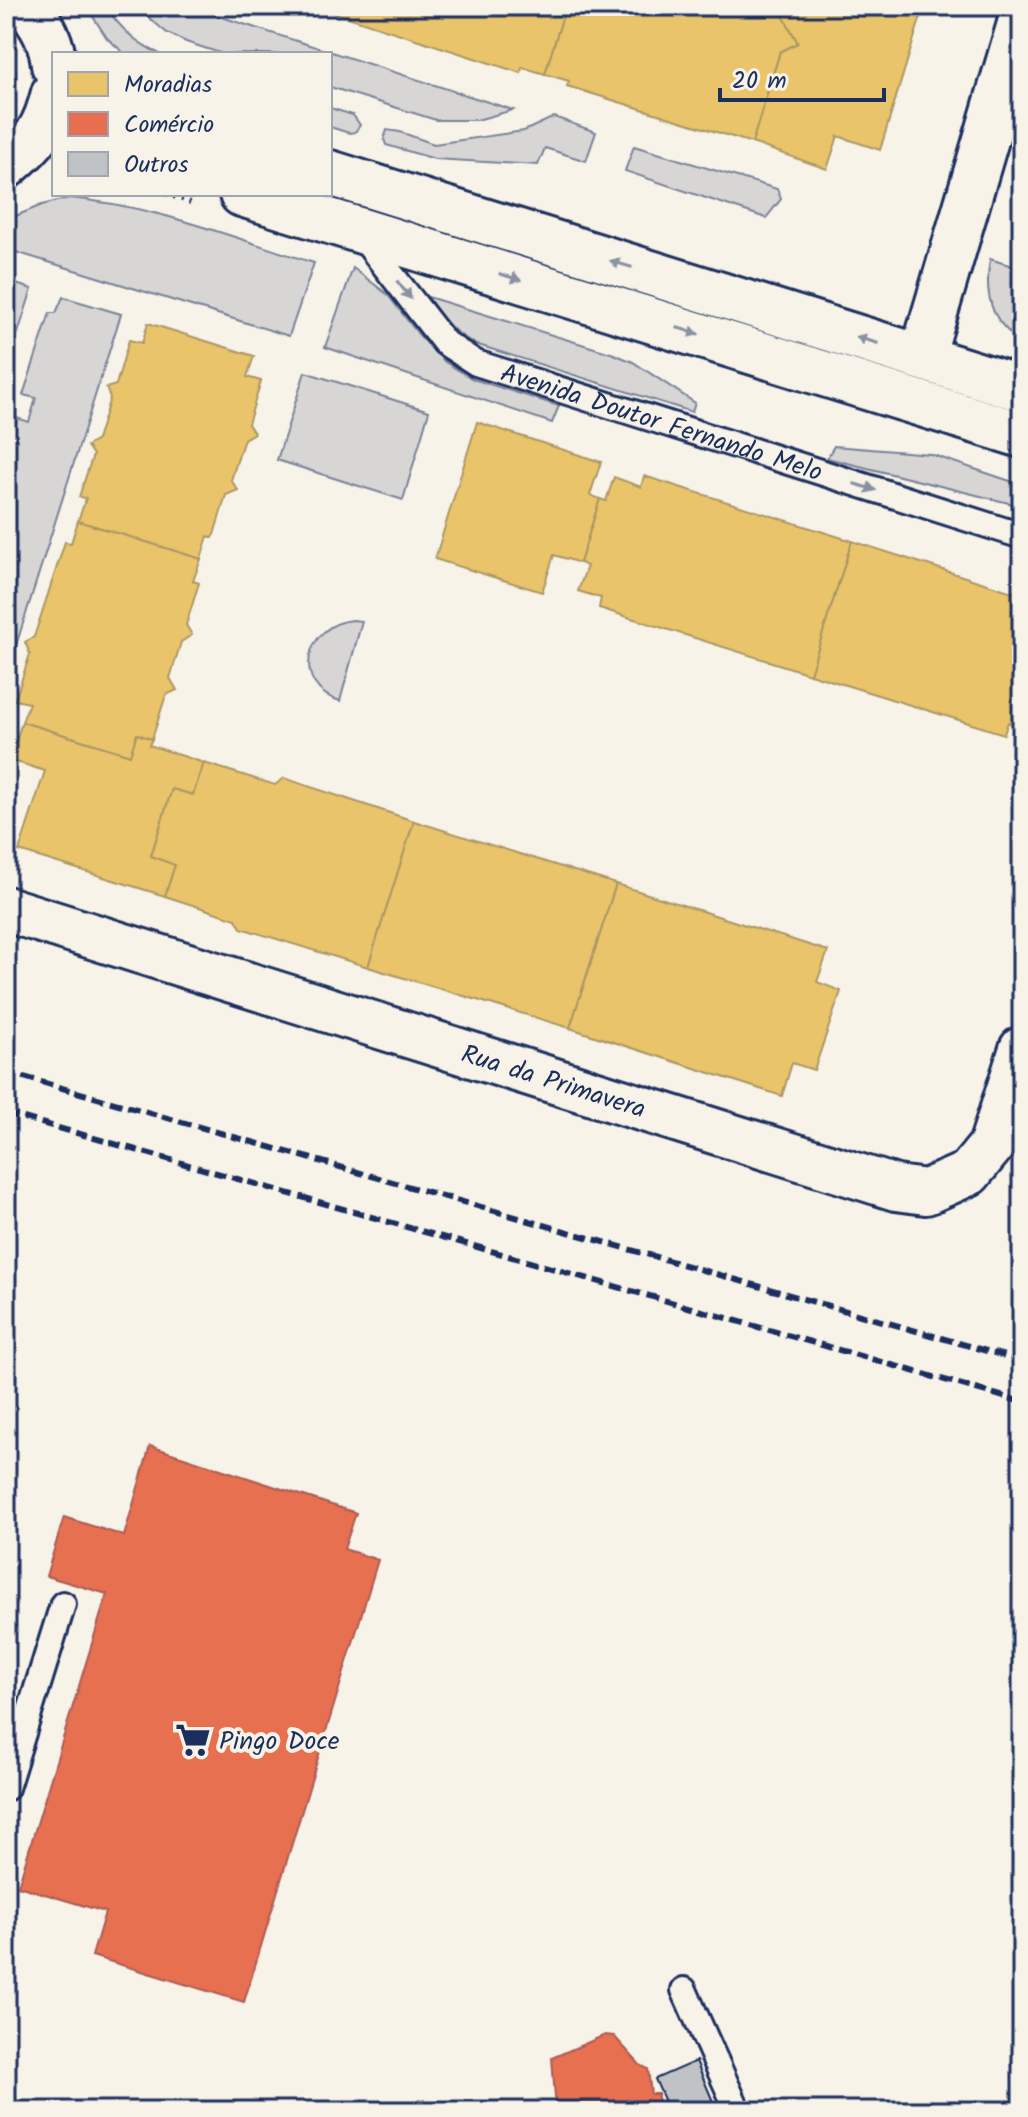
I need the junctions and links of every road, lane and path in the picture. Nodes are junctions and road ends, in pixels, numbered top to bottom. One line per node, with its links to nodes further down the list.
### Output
1 (27, 6): 3 (street)
2 (1022, 17): 10 (street)
3 (52, 52)
4 (52, 101): 6 (street)
5 (52, 151): 6 (street)
6 (6, 166)
7 (332, 174): 10 (street, one-way to 7)
8 (249, 196): 9 (street)
9 (356, 229): 12 (street, one-way to 12); 13 (lane, Avenida Doutor Fernando Melo, one-way to 13)
10 (922, 357): 11 (street)
11 (1022, 389)
12 (1022, 435)
13 (1022, 536)
14 (6, 909): 15 (street, Rua da Primavera)
15 (1022, 1049)
16 (63, 1604): 17 (lane)
17 (6, 1788)
18 (684, 1990): 19 (lane)
19 (738, 2111)

